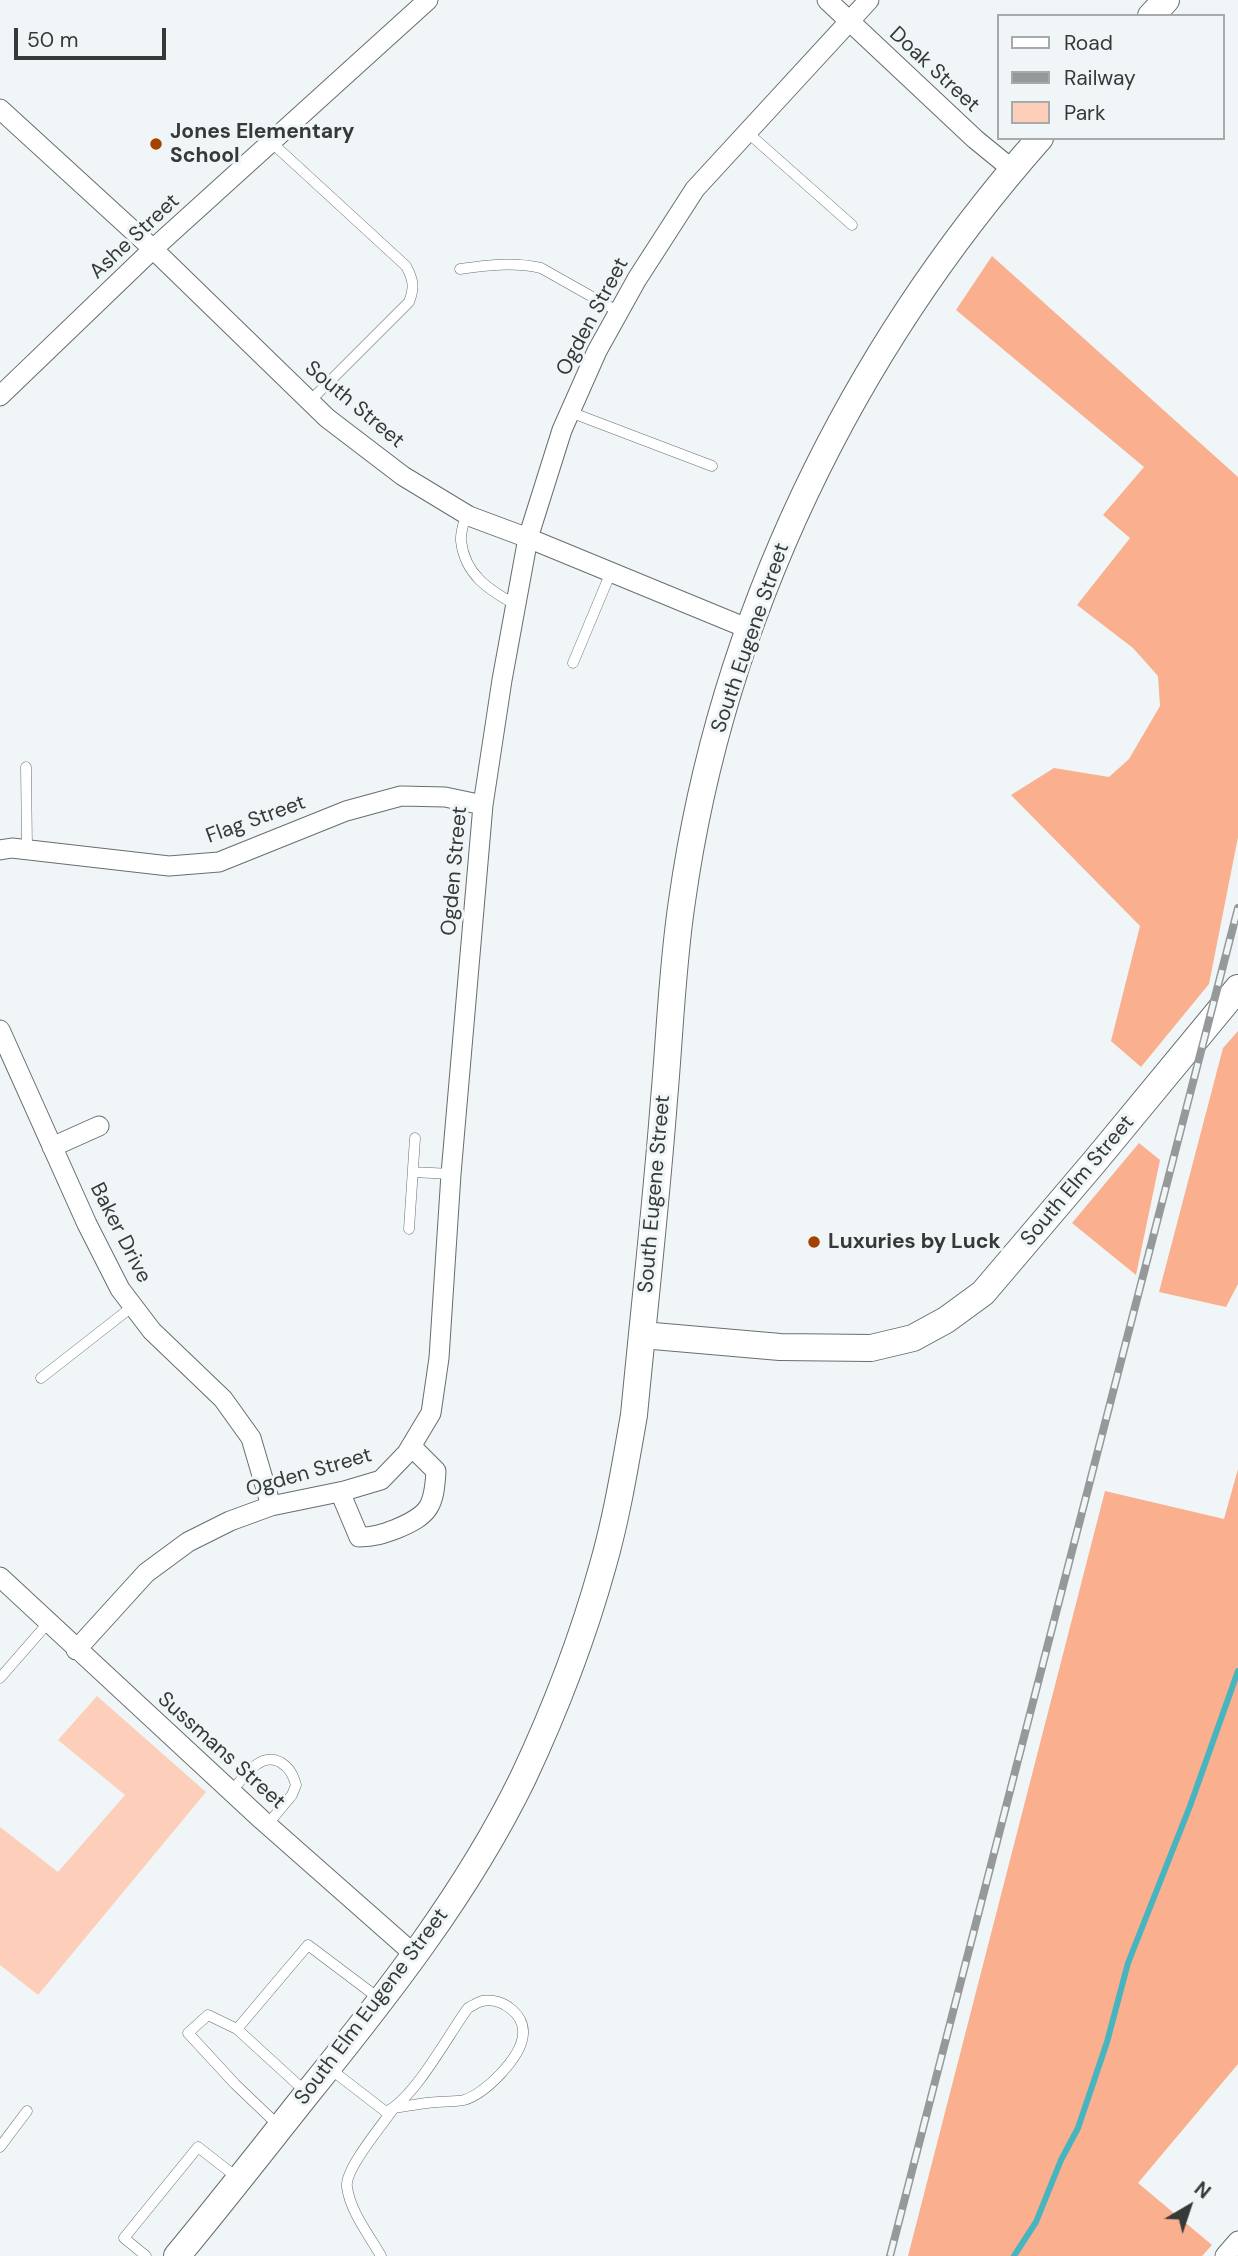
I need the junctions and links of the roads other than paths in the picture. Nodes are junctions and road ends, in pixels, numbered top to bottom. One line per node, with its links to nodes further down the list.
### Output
1 (428, 0): 10 (street, Ashe Street)
2 (827, 0): 6 (street, Doak Street)
3 (869, 0): 6 (street, Ogden Street)
4 (1166, 0): 5 (main road)
5 (1153, 14)
6 (849, 21): 8 (street, Ogden Street); 11 (street, Doak Street)
7 (0, 110): 13 (street, South Street)
8 (747, 131): 12 (lane); 15 (street, Ogden Street)
9 (1038, 140): 11 (main road, South Eugene Street)
10 (271, 142): 13 (street, Ashe Street); 17 (lane)
11 (1013, 170): 24 (main road, South Eugene Street)
12 (852, 225)
13 (153, 249): 16 (street, Ashe Street); 17 (street, South Street)
14 (460, 269): 15 (lane)
15 (619, 312): 18 (street, Ogden Street)
16 (0, 397)
17 (310, 401): 20 (street, South Street)
18 (570, 412): 19 (lane); 21 (street, Ogden Street)
19 (712, 467)
20 (466, 514): 21 (street, South Street); 23 (lane)
21 (528, 538): 22 (street, South Street); 23 (street, Ogden Street)
22 (611, 572): 24 (street, South Street); 25 (lane)
23 (516, 605): 27 (street, Ogden Street)
24 (749, 629): 39 (main road, South Eugene Street)
25 (573, 663)
26 (26, 767): 28 (lane)
27 (483, 805): 28 (street, Flag Street); 36 (street, Ogden Street)
28 (27, 849): 29 (street, Flag Street)
29 (0, 850)
30 (1238, 988): 39 (main road, South Elm Street)
31 (0, 1030): 34 (street, Baker Drive)
32 (99, 1126): 34 (street)
33 (415, 1138): 35 (lane)
34 (52, 1147): 38 (street, Baker Drive)
35 (413, 1172): 36 (lane); 37 (lane)
36 (452, 1174): 41 (street, Ogden Street)
37 (409, 1229)
38 (133, 1306): 40 (lane); 43 (street, Baker Drive)
39 (642, 1335): 50 (main road, South Elm Eugene Street)
40 (41, 1378)
41 (411, 1447): 42 (street, Ogden Street); 42 (street)
42 (340, 1492): 43 (street, Ogden Street)
43 (271, 1506): 46 (street, Ogden Street)
44 (0, 1577): 45 (street, Sussmans Street)
45 (48, 1623): 46 (street, Sussmans Street); 47 (lane)
46 (76, 1650): 48 (street, Sussmans Street)
47 (0, 1678)
48 (231, 1792): 49 (street, Sussmans Street); 49 (lane)
49 (267, 1825): 50 (street, Sussmans Street)
50 (415, 1955): 51 (main road, South Elm Eugene Street)
51 (382, 2000): 52 (lane); 53 (main road, South Elm Eugene Street)
52 (237, 2029): 54 (lane); 57 (lane)
53 (328, 2068): 54 (main road, South Elm Eugene Street); 55 (lane)
54 (307, 2094): 57 (main road, South Elm Eugene Street)
55 (394, 2108): 55 (lane); 63 (lane)
56 (27, 2111): 58 (lane)
57 (281, 2127): 59 (main road, South Elm Eugene Street)
58 (0, 2147)
59 (239, 2179): 61 (lane); 62 (main road, South Elm Eugene Street)
60 (1238, 2241): 64 (street)
61 (146, 2256)
62 (177, 2256)
63 (381, 2256)
64 (1225, 2256)

